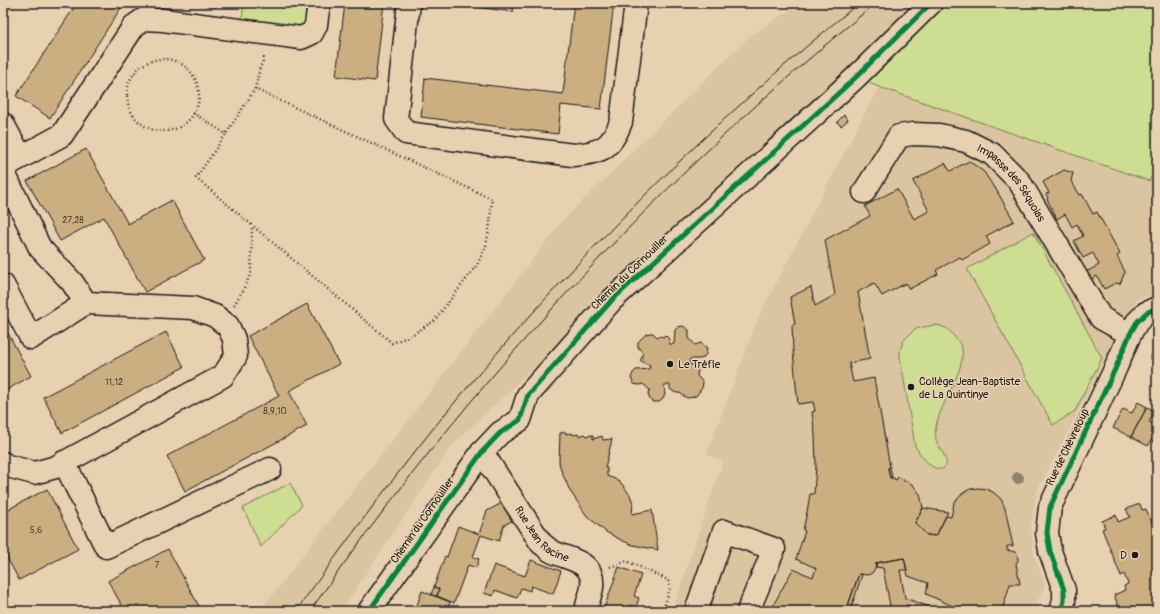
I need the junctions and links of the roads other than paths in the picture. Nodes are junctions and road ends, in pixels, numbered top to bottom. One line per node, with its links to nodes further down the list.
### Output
1 (319, 3): 6 (street)
2 (409, 3): 3 (street)
3 (636, 3)
4 (931, 3): 13 (street, Chemin du Cornouiller)
5 (3, 124): 6 (street)
6 (12, 162)
7 (3, 171): 10 (street)
8 (864, 192): 12 (street, Impasse des Séquoias)
9 (3, 285): 10 (street)
10 (86, 303): 14 (street)
11 (1157, 308): 12 (street, Rue de Chèvreloup)
12 (1130, 334): 21 (street, Rue de Chèvreloup)
13 (482, 452): 17 (street, Chemin du Cornouiller); 18 (street, Rue Jean Racine)
14 (64, 462): 15 (street); 16 (street)
15 (3, 463)
16 (270, 469)
17 (369, 611)
18 (586, 611)
19 (696, 611): 20 (street)
20 (748, 611)
21 (1061, 611)

